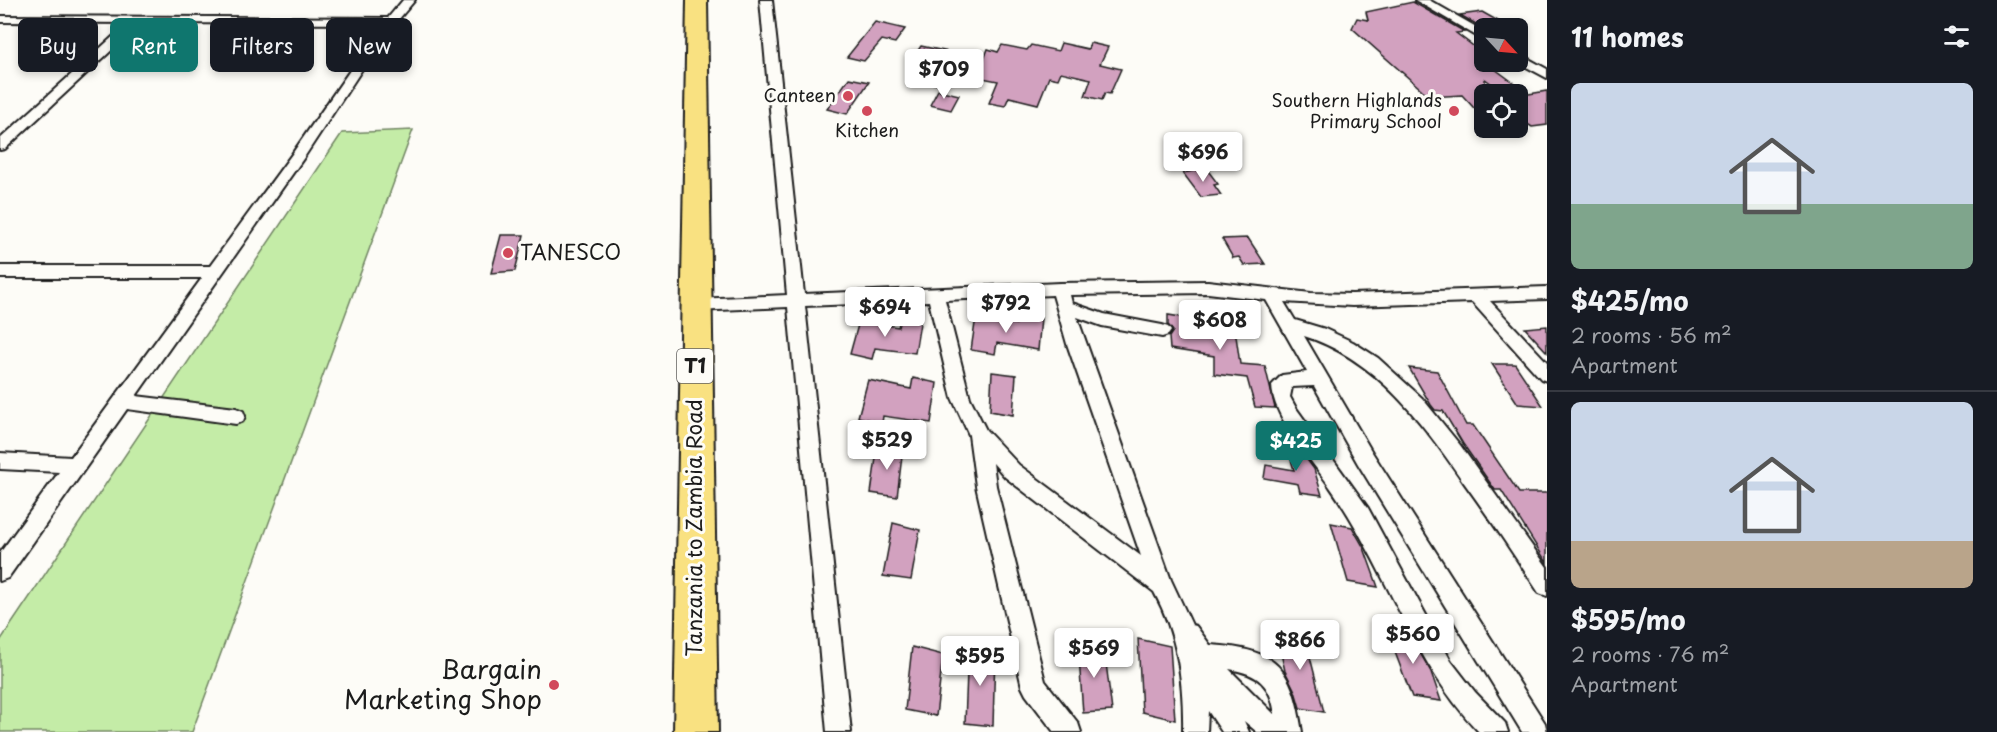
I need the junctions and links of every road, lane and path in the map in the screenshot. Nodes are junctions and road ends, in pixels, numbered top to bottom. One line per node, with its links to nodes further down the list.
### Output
1 (409, 0): 5 (street)
2 (697, 0): 24 (highway, Tanzania to Zambia Road / T1)
3 (766, 0): 23 (street)
4 (1421, 0): 10 (street)
5 (392, 18)
6 (0, 19): 7 (street)
7 (110, 19)
8 (198, 19): 9 (street)
9 (326, 20)
10 (1474, 31)
11 (110, 45): 15 (street)
12 (1528, 63): 14 (street)
13 (355, 72): 17 (street)
14 (1547, 74)
15 (0, 146)
16 (0, 272): 17 (street)
17 (213, 272): 29 (street)
18 (1547, 293): 22 (street)
19 (1271, 294): 21 (street); 22 (street); 25 (street)
20 (936, 295): 21 (street); 23 (street); 31 (street)
21 (1062, 298): 26 (street); 35 (street)
22 (1478, 298): 27 (street)
23 (795, 301): 24 (street); 39 (street)
24 (695, 305): 38 (highway, Tanzania to Zambia Road / T1)
25 (1287, 324): 28 (street); 36 (street)
26 (1162, 331)
27 (1547, 374)
28 (1319, 379): 45 (street); 46 (street)
29 (121, 401): 30 (street); 33 (street)
30 (236, 416)
31 (979, 435): 35 (street); 40 (street)
32 (0, 462): 33 (street)
33 (75, 465): 34 (street)
34 (0, 571)
35 (1162, 585): 37 (street)
36 (1547, 586)
37 (1197, 661): 41 (street); 42 (street); 43 (street); 44 (street)
38 (696, 732)
39 (839, 732)
40 (1069, 732)
41 (1195, 732)
42 (1237, 732)
43 (1277, 732)
44 (1290, 732)
45 (1496, 732)
46 (1536, 732)

